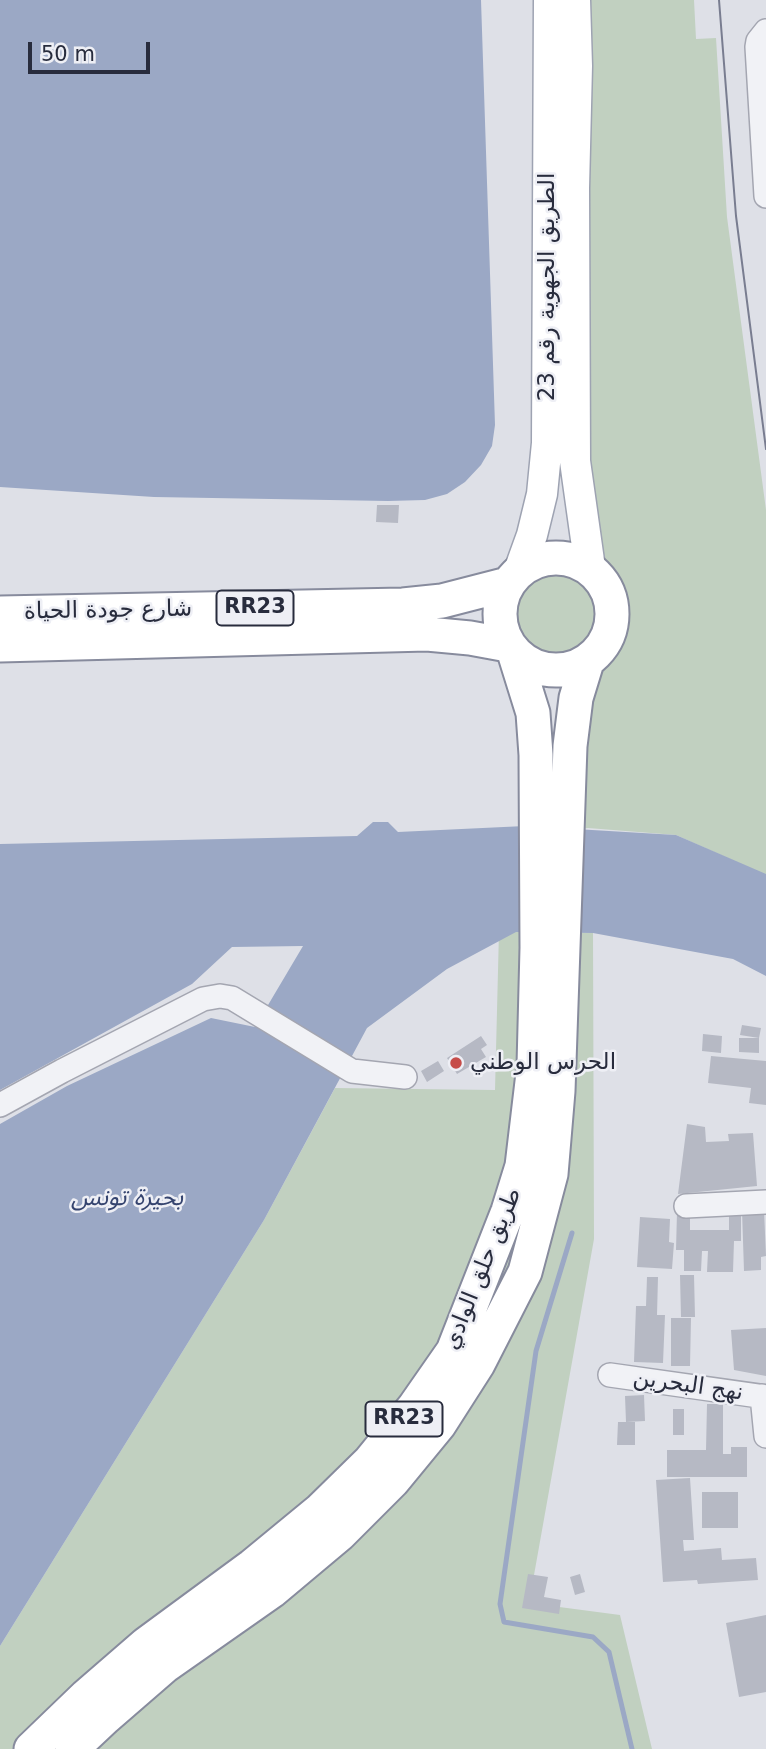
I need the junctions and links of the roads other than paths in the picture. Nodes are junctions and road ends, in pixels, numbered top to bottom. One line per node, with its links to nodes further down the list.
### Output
1 (549, 0): 6 (main road, الطريق الجهوية رقم 23 / RR23)
2 (575, 0): 5 (main road, الطريق الجهوية رقم 23 / RR23)
3 (761, 39): 4 (street)
4 (766, 196)
5 (590, 568): 6 (highway, RR23); 10 (highway, الطريق الجهوية رقم 23 / RR23)
6 (514, 578): 7 (highway, شارع جودة الحياة / RR23); 9 (highway, الطريق الجهوية رقم 23 / RR23)
7 (0, 612)
8 (0, 645): 9 (highway, شارع جودة الحياة / RR23)
9 (511, 648): 10 (highway, RR23); 11 (highway, طريق حلق الوادي / RR23)
10 (587, 662): 11 (highway, طريق حلق الوادي / RR23)
11 (552, 806): 12 (highway, طريق حلق الوادي / RR23)
12 (550, 948): 20 (highway, طريق حلق الوادي / RR23); 21 (highway, طريق حلق الوادي / RR23)
13 (405, 1077): 14 (street)
14 (0, 1105)
15 (766, 1202): 16 (street)
16 (686, 1206)
17 (610, 1375): 18 (street, نهج البحرين)
18 (764, 1397): 19 (street)
19 (766, 1436)
20 (31, 1749)
21 (72, 1749)

